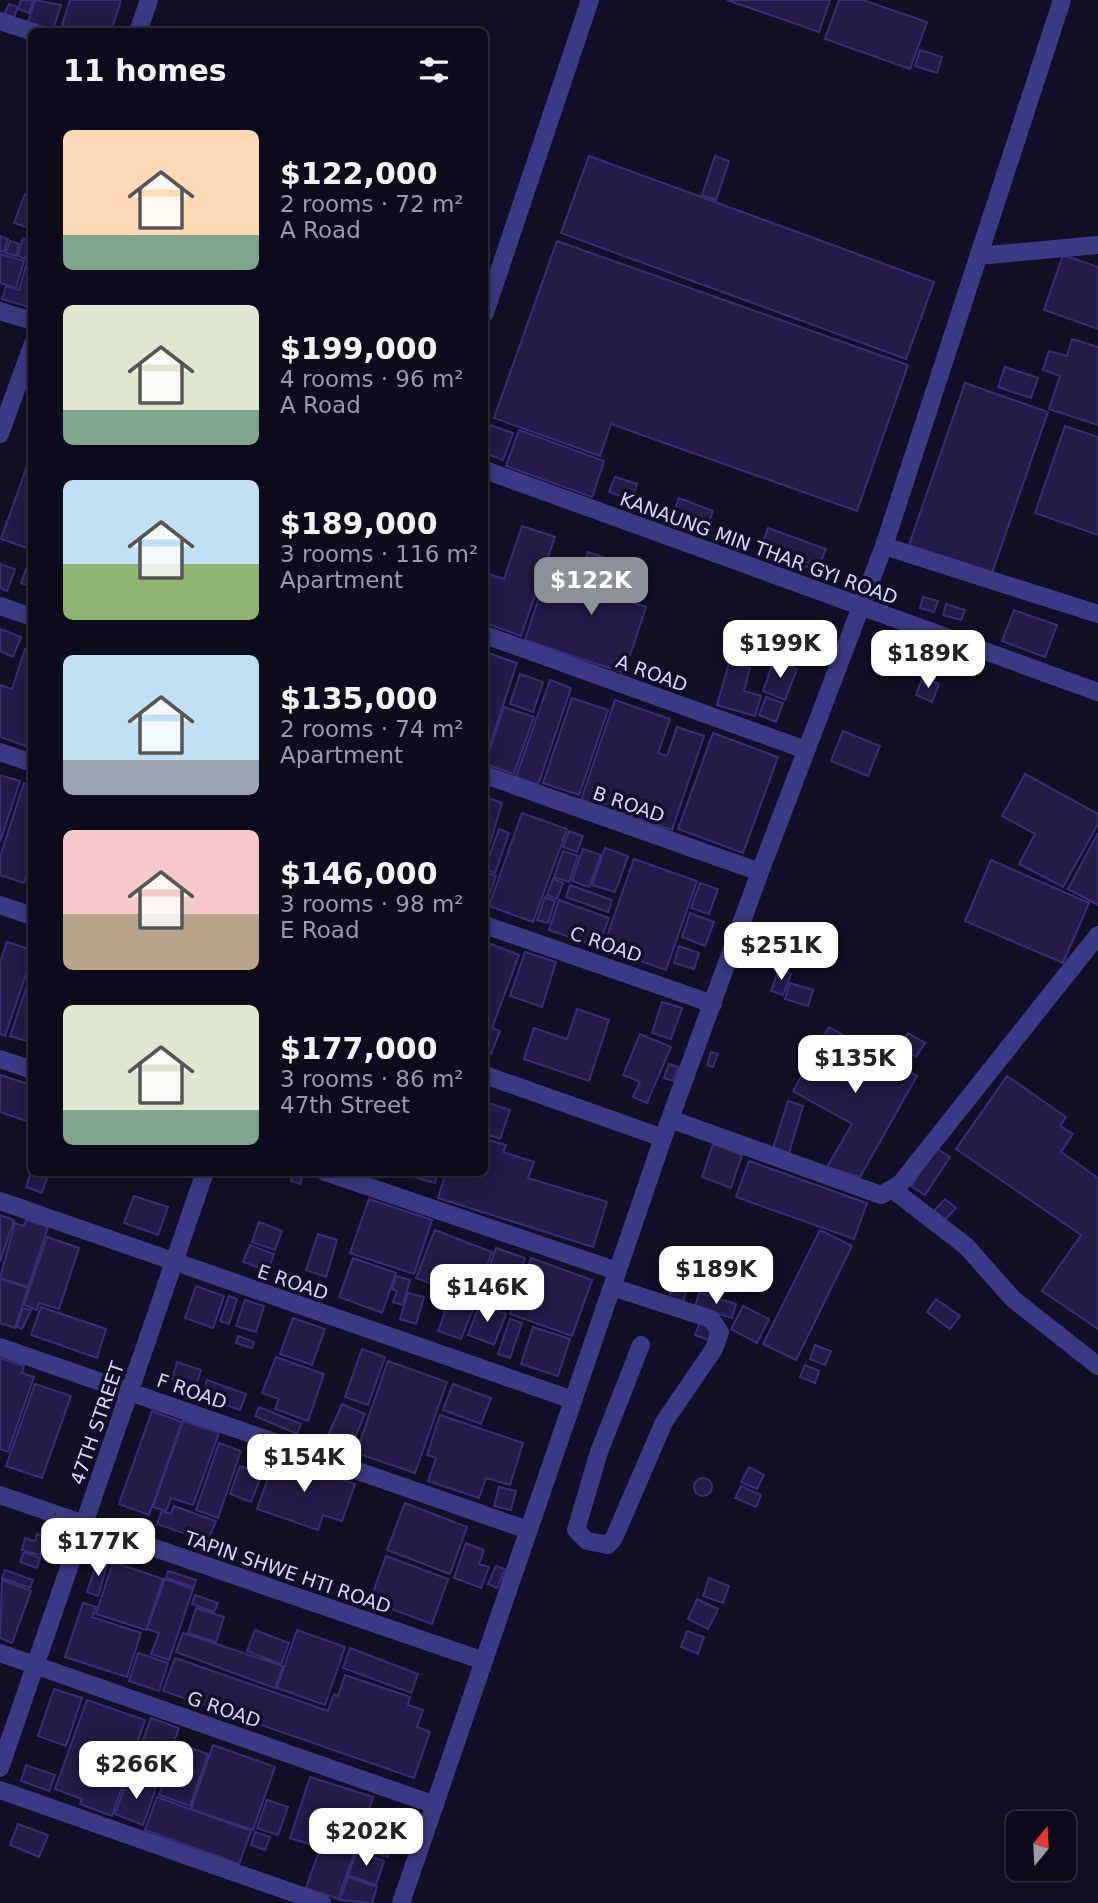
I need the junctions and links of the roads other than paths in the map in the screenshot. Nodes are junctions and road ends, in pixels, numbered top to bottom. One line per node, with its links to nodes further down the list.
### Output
1 (149, 0): 5 (street)
2 (590, 0): 9 (street)
3 (1062, 0): 8 (street)
4 (0, 21): 6 (street)
5 (139, 28)
6 (28, 30)
7 (1098, 245): 8 (street)
8 (978, 256): 15 (street)
9 (488, 304)
10 (0, 311): 11 (street)
11 (28, 320)
12 (28, 357): 13 (street)
13 (0, 434)
14 (488, 471): 17 (street, KANAUNG MIN THAR GYI ROAD)
15 (884, 546): 17 (street); 18 (street)
16 (0, 606): 19 (street)
17 (859, 608): 21 (street, KANAUNG MIN THAR GYI ROAD); 22 (street)
18 (1098, 614)
19 (28, 616)
20 (488, 636): 22 (street, A ROAD)
21 (1098, 692)
22 (806, 750): 26 (street)
23 (0, 752): 24 (street)
24 (28, 762)
25 (488, 776): 26 (street, B ROAD)
26 (760, 872): 31 (street)
27 (0, 905): 28 (street)
28 (28, 915)
29 (488, 926): 31 (street, C ROAD)
30 (1098, 935): 39 (street)
31 (713, 1003): 35 (street)
32 (0, 1059): 33 (street)
33 (28, 1069)
34 (488, 1076): 36 (street)
35 (670, 1119): 36 (street); 39 (street)
36 (663, 1138): 42 (street)
37 (204, 1176): 41 (street, 47TH STREET)
38 (336, 1176): 42 (street)
39 (892, 1189): 45 (street)
40 (0, 1202): 41 (street, E ROAD)
41 (174, 1264): 46 (street, 47TH STREET); 47 (street, E ROAD)
42 (614, 1279): 43 (street); 47 (street)
43 (641, 1345)
44 (0, 1347): 46 (street, F ROAD)
45 (1098, 1366)
46 (131, 1392): 49 (street, 47TH STREET); 50 (street, F ROAD)
47 (573, 1400): 50 (street)
48 (0, 1495): 49 (street, TAPIN SHWE HTI ROAD)
49 (83, 1524): 52 (street, TAPIN SHWE HTI ROAD); 53 (street, 47TH STREET)
50 (528, 1530): 52 (street)
51 (0, 1653): 53 (street, G ROAD)
52 (484, 1661): 56 (street)
53 (36, 1666): 54 (street, 47TH STREET); 56 (street, G ROAD)
54 (0, 1768)
55 (0, 1790): 57 (street)
56 (435, 1805): 58 (street)
57 (321, 1903)
58 (401, 1903)

